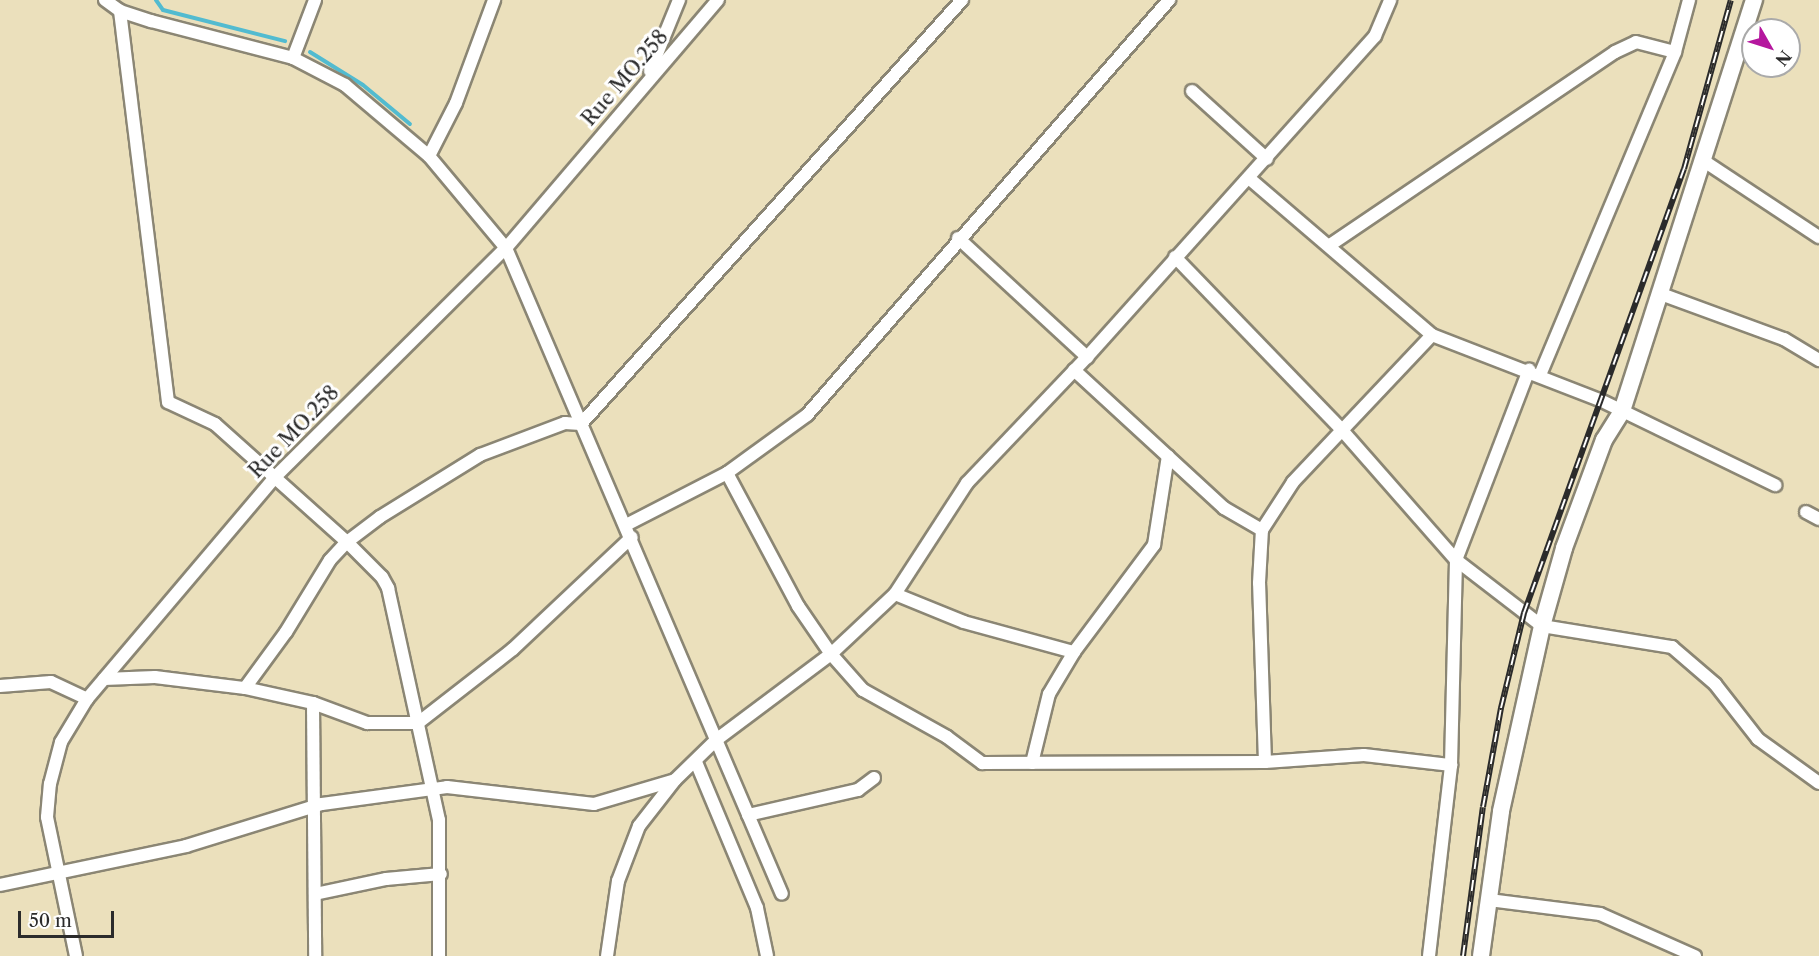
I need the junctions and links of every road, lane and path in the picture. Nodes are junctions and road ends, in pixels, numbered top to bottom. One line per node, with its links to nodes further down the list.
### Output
1 (105, 0): 11 (street)
2 (315, 0): 13 (street)
3 (494, 0): 16 (street)
4 (679, 0): 14 (street)
5 (718, 0): 14 (street, Rue MO.258)
6 (962, 0): 32 (street)
7 (1169, 0): 21 (street)
8 (1389, 0): 17 (street)
9 (1689, 0): 12 (street)
10 (1754, 0): 18 (street)
11 (120, 11): 13 (street); 36 (street)
12 (1675, 51): 22 (street); 30 (street)
13 (293, 58): 16 (street)
14 (646, 82): 23 (street, Rue MO.258)
15 (1192, 91): 17 (street)
16 (429, 156): 23 (street)
17 (1267, 159): 19 (street)
18 (1704, 161): 20 (street); 25 (street)
19 (1250, 178): 22 (street); 24 (street)
20 (1819, 237)
21 (958, 238): 27 (street); 35 (street)
22 (1330, 245): 26 (street)
23 (506, 248): 32 (street); 36 (street, Rue MO.258)
24 (1175, 257): 27 (street); 33 (street)
25 (1661, 294): 28 (street); 31 (street)
26 (1432, 335): 30 (street); 33 (street)
27 (1087, 357): 29 (street)
28 (1819, 360)
29 (1074, 370): 34 (street); 44 (street)
30 (1535, 373): 31 (street); 43 (street)
31 (1622, 411): 37 (street); 45 (street)
32 (581, 423): 41 (street); 42 (street)
33 (1341, 429): 40 (street); 43 (street)
34 (1168, 456): 40 (street); 46 (street)
35 (727, 473): 41 (street); 47 (street)
36 (275, 477): 42 (street); 48 (street, Rue MO.258)
37 (1775, 485)
38 (1806, 512): 39 (street)
39 (1819, 519)
40 (1262, 530): 56 (street)
41 (629, 531): 53 (street); 54 (street)
42 (347, 542): 50 (street); 53 (street)
43 (1456, 560): 45 (street); 58 (street)
44 (895, 594): 46 (street); 47 (street)
45 (1542, 626): 61 (street); 70 (street)
46 (1074, 652): 57 (street)
47 (831, 654): 54 (street); 57 (street)
48 (104, 679): 50 (street); 51 (street, Rue MO.258)
49 (0, 686): 51 (street)
50 (245, 688): 52 (street)
51 (87, 699): 66 (street, Rue MO.258)
52 (313, 703): 53 (street); 63 (street)
53 (418, 723): 62 (street)
54 (716, 740): 55 (street); 64 (street)
55 (696, 762): 60 (street); 75 (street)
56 (1265, 762): 57 (street); 58 (street)
57 (1032, 763)
58 (1451, 765): 76 (street)
59 (874, 778): 64 (street)
60 (675, 780): 62 (street); 74 (street)
61 (1819, 783)
62 (433, 789): 63 (street); 65 (street)
63 (316, 806): 66 (street); 68 (street)
64 (748, 814): 69 (street)
65 (441, 874): 68 (street); 73 (street)
66 (58, 876): 67 (street); 71 (street, Rue MO.258)
67 (0, 885)
68 (315, 894): 72 (street)
69 (782, 894)
70 (1489, 900): 77 (street); 78 (street)
71 (76, 956)
72 (315, 956)
73 (440, 956)
74 (607, 956)
75 (767, 956)
76 (1429, 956)
77 (1481, 956)
78 (1695, 956)

